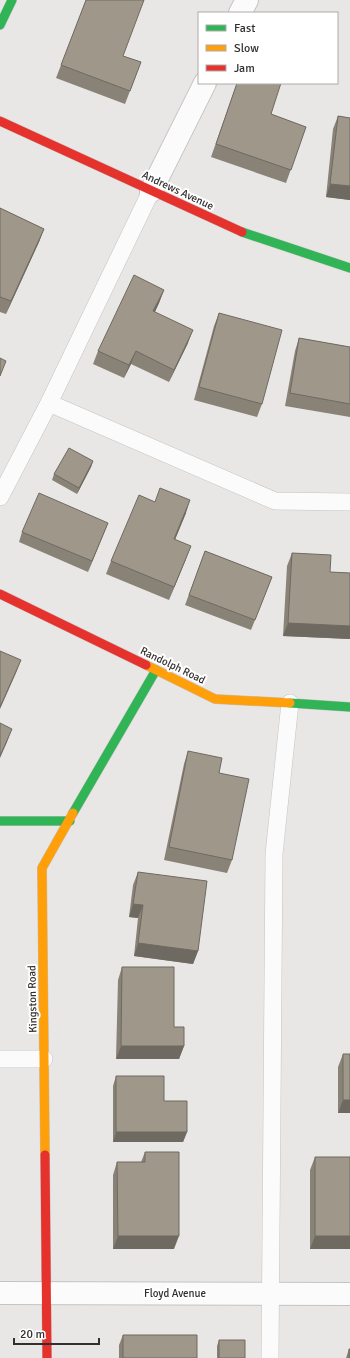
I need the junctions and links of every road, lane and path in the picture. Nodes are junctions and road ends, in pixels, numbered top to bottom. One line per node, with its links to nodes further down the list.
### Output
1 (12, 0): 4 (street)
2 (247, 0): 3 (street)
3 (241, 12)
4 (0, 25)
5 (204, 84): 7 (street)
6 (0, 121): 7 (street, Andrews Avenue)
7 (151, 190): 8 (street, Andrews Avenue); 9 (lane)
8 (350, 268)
9 (49, 403): 10 (lane); 11 (lane)
10 (0, 497)
11 (350, 502)
12 (0, 594): 13 (street, Randolph Road)
13 (156, 670): 14 (street, Randolph Road); 17 (street, Kingston Road)
14 (290, 703): 15 (street, Randolph Road); 22 (lane)
15 (350, 707)
16 (0, 821): 17 (street)
17 (70, 821): 19 (street, Kingston Road)
18 (0, 1059): 19 (lane)
19 (44, 1059): 21 (street, Kingston Road)
20 (0, 1293): 21 (street, Floyd Avenue)
21 (47, 1293): 22 (street, Floyd Avenue); 24 (street, Kingston Road)
22 (269, 1293): 23 (street, Floyd Avenue); 25 (lane)
23 (350, 1294)
24 (47, 1358)
25 (270, 1358)

